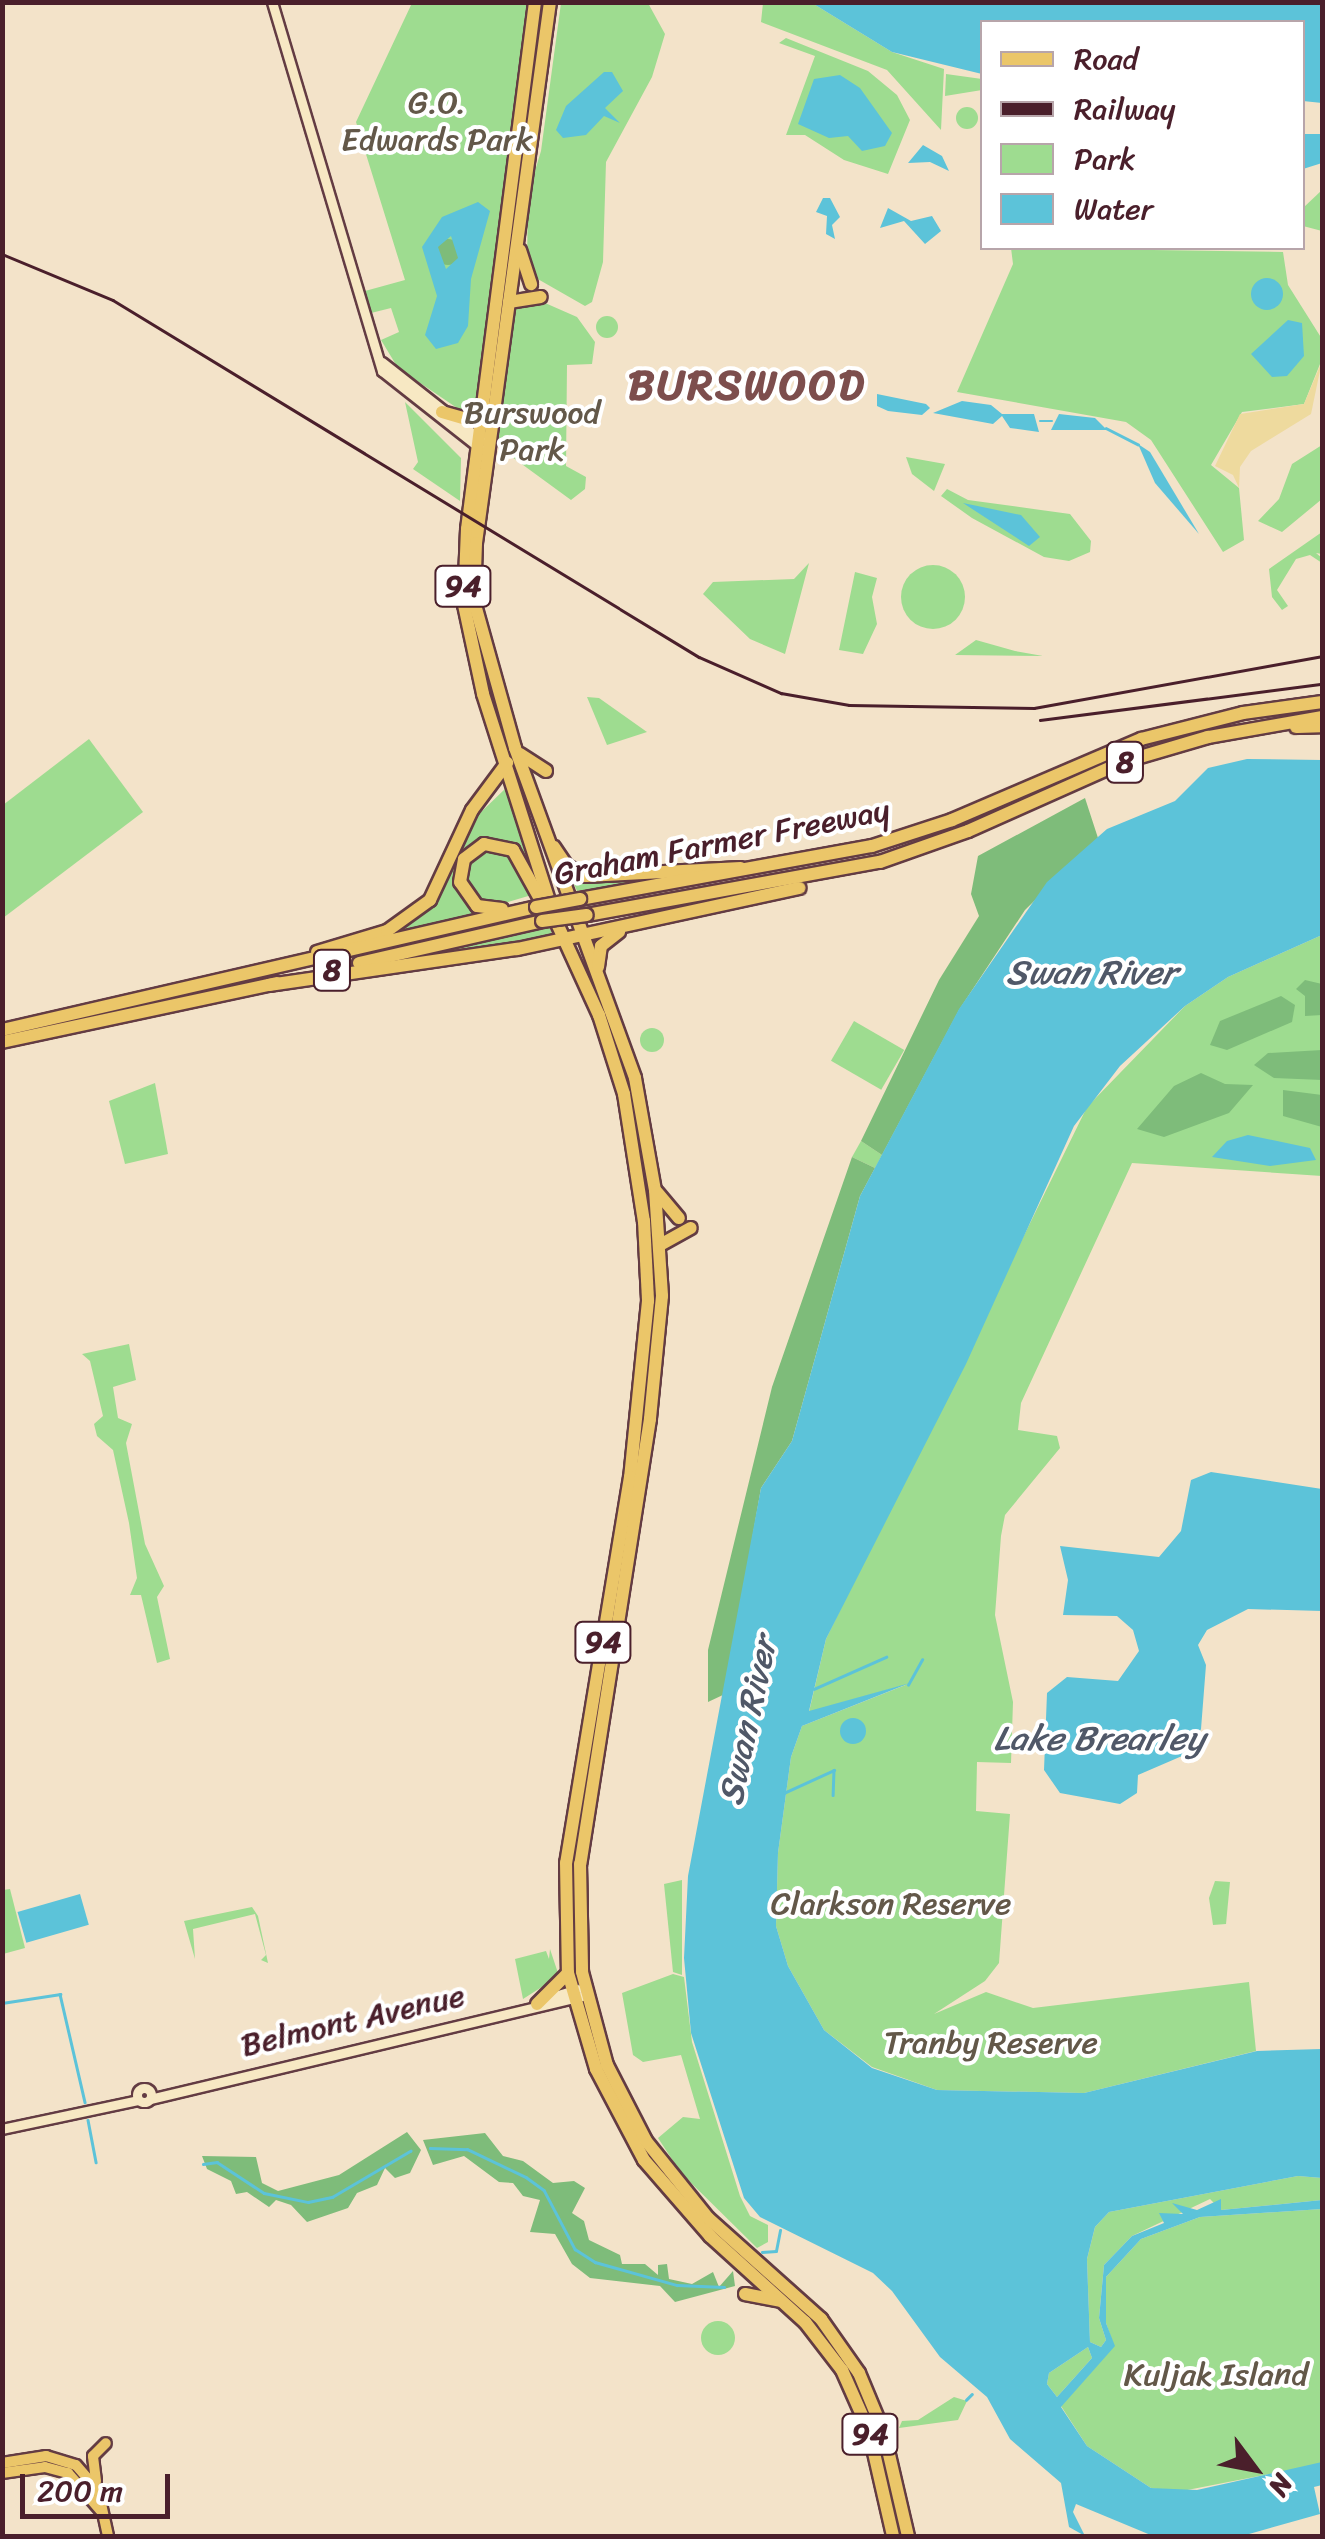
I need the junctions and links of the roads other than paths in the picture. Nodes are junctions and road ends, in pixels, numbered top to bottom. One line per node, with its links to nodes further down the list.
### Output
1 (272, 2): 8 (main road)
2 (535, 2): 9 (highway, 94)
3 (550, 2): 4 (highway, 94)
4 (518, 238): 5 (highway); 7 (highway, 94)
5 (532, 284)
6 (541, 297): 7 (highway)
7 (509, 302): 11 (highway, 94)
8 (382, 362): 10 (main road); 11 (main road)
9 (481, 408): 10 (highway); 11 (highway, 94)
10 (442, 412): 11 (main road)
11 (483, 446): 16 (highway, 94); 17 (highway, 94)
12 (1322, 702): 22 (highway, Graham Farmer Freeway / 8)
13 (1322, 716): 14 (highway, Graham Farmer Freeway / 8)
14 (1258, 726): 15 (highway); 23 (highway, Graham Farmer Freeway / 8)
15 (1322, 726)
16 (515, 748): 18 (highway); 19 (highway, 94)
17 (507, 762): 19 (highway, 94); 20 (highway)
18 (546, 771)
19 (519, 780): 20 (highway); 21 (highway, 94); 24 (highway, 94)
20 (485, 794): 30 (highway)
21 (541, 825): 22 (highway); 26 (highway, 94)
22 (763, 869): 24 (highway, Graham Farmer Freeway / 8, bridge)
23 (829, 875): 24 (highway, Graham Farmer Freeway / 8, bridge); 25 (highway)
24 (540, 914): 24 (highway); 27 (highway, 94); 30 (highway, Graham Farmer Freeway / 8); 32 (highway, Graham Farmer Freeway / 8)
25 (640, 923): 26 (highway); 29 (highway)
26 (583, 935): 27 (highway); 29 (highway, 94)
27 (564, 940): 28 (highway); 31 (highway, 94)
28 (517, 949): 31 (highway); 32 (highway)
29 (598, 967): 36 (highway, 94)
30 (253, 974): 33 (highway, Graham Farmer Freeway / 8)
31 (580, 975): 40 (highway, 94)
32 (269, 984): 33 (highway, Graham Farmer Freeway / 8)
33 (120, 1011): 34 (highway, 8); 35 (highway, 8)
34 (2, 1030)
35 (2, 1042)
36 (655, 1190): 37 (highway); 39 (highway, 94)
37 (679, 1218)
38 (691, 1228): 39 (highway)
39 (660, 1244): 41 (highway, 94)
40 (568, 1973): 41 (highway, 94); 42 (highway)
41 (579, 1993): 42 (main road, Belmont Avenue); 44 (highway, 94); 45 (highway, 94)
42 (537, 2004): 43 (main road, Belmont Avenue)
43 (2, 2129)
44 (739, 2247): 45 (highway); 55 (highway, 94)
45 (758, 2278): 47 (highway, 94)
46 (745, 2294): 47 (highway)
47 (788, 2304): 54 (highway, 94)
48 (106, 2443): 51 (main road)
49 (2, 2464): 51 (main road)
50 (2, 2473): 52 (main road)
51 (98, 2490): 52 (main road)
52 (102, 2513): 53 (main road)
53 (108, 2536)
54 (893, 2536)
55 (908, 2536)

